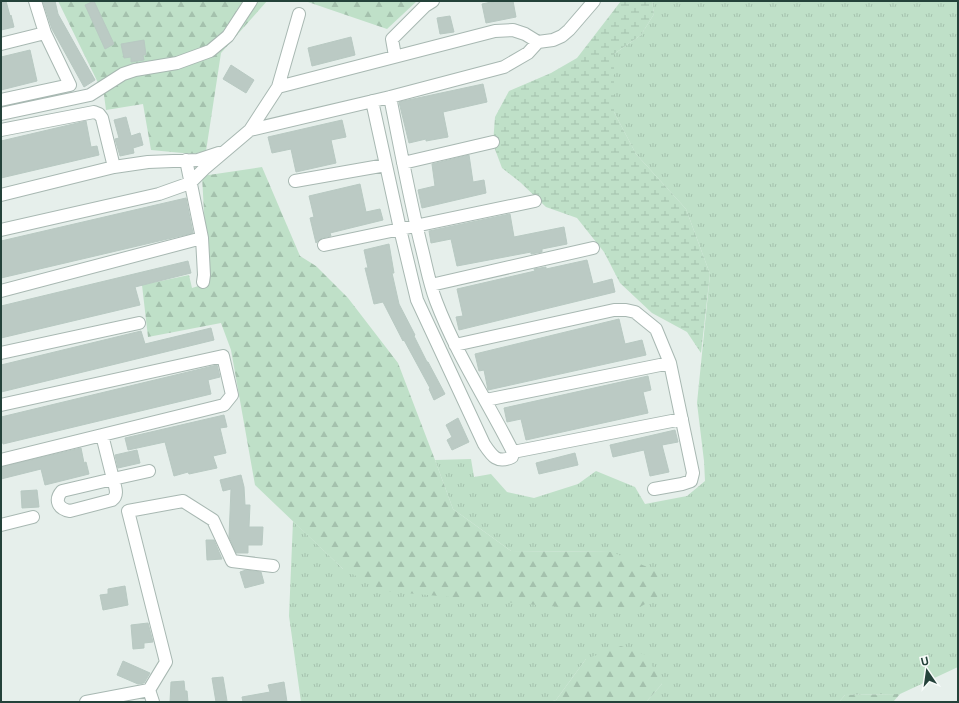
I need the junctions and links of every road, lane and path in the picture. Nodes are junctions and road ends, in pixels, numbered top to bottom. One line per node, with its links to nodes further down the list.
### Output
1 (35, 1): 6 (street)
2 (251, 1): 14 (street)
3 (433, 1): 9 (street)
4 (594, 1): 7 (street)
5 (299, 14): 10 (street)
6 (45, 33): 8 (street); 12 (street)
7 (538, 42): 9 (street); 11 (street)
8 (1, 44)
9 (394, 56): 10 (street)
10 (278, 87): 16 (street)
11 (390, 97): 13 (street); 20 (street)
12 (1, 100)
13 (372, 101): 16 (street); 21 (street)
14 (1, 114)
15 (1, 130): 22 (street)
16 (250, 130): 18 (street)
17 (493, 142): 20 (street)
18 (224, 152): 19 (street); 24 (street)
19 (186, 160): 22 (street); 24 (street)
20 (403, 163): 27 (street)
21 (386, 165): 23 (street); 28 (street)
22 (114, 167): 25 (street)
23 (296, 181)
24 (190, 183): 29 (street); 30 (street)
25 (1, 195)
26 (535, 201): 27 (street)
27 (416, 227): 28 (street); 34 (street)
28 (400, 229): 31 (street); 44 (street)
29 (1, 230)
30 (202, 238): 33 (street); 35 (street)
31 (324, 245)
32 (593, 248): 34 (street)
33 (203, 282)
34 (431, 285): 37 (street)
35 (1, 291)
36 (139, 323): 38 (street)
37 (455, 345): 39 (street); 40 (street)
38 (1, 353)
39 (670, 363): 40 (street); 42 (street)
40 (486, 400): 44 (street)
41 (1, 405): 43 (street)
42 (682, 419): 44 (street); 47 (street)
43 (102, 434): 45 (street); 46 (street)
44 (513, 452)
45 (1, 460)
46 (149, 471)
47 (654, 489)
48 (33, 517): 49 (street)
49 (1, 525)
50 (273, 566): 51 (street)
51 (151, 696): 52 (street)
52 (86, 702)

